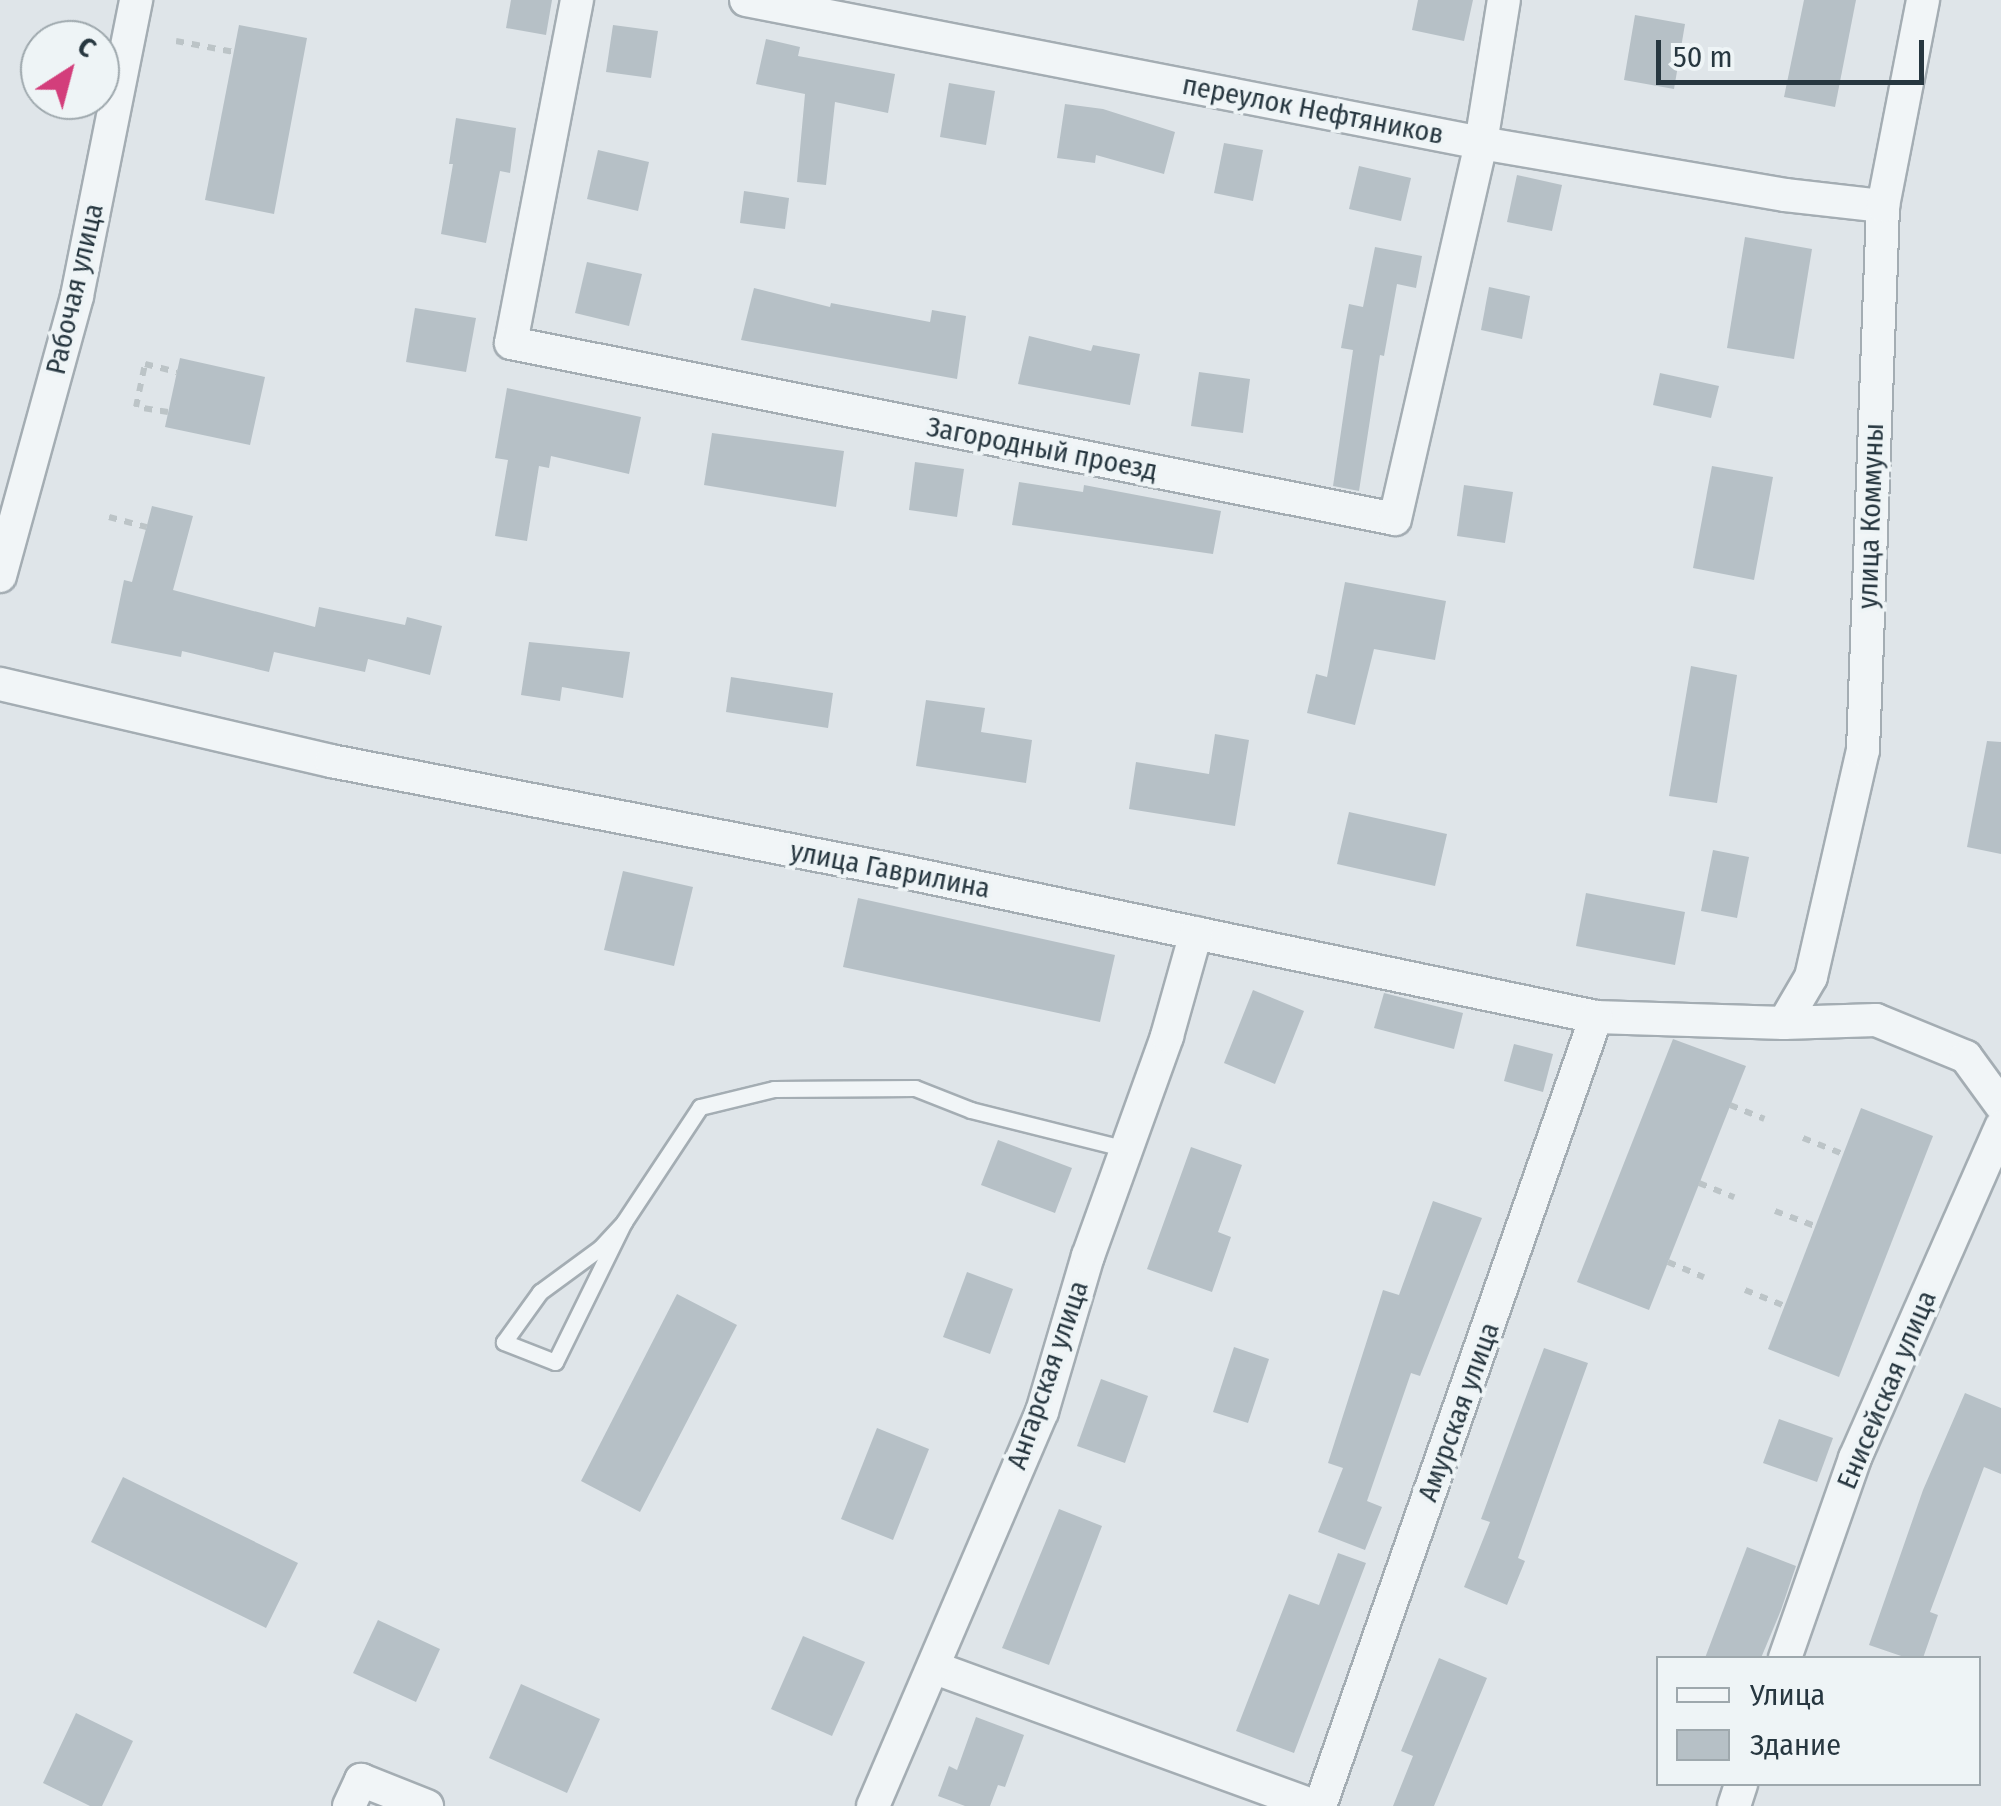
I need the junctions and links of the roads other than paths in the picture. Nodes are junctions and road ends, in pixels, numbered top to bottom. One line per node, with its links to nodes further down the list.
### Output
1 (136, 0): 8 (street, Рабочая улица)
2 (577, 0): 6 (street, Загородный проезд)
3 (746, 0): 6 (street, переулок Нефтяников)
4 (1504, 0): 6 (street, Загородный проезд)
5 (1923, 0): 7 (street, улица Коммуны)
6 (1481, 143): 7 (street, переулок Нефтяников)
7 (1883, 206): 12 (street, улица Коммуны)
8 (0, 576)
9 (0, 684): 10 (street, улица Гаврилина)
10 (1196, 933): 11 (street, улица Гаврилина); 17 (street, Ангарская улица)
11 (1596, 1016): 12 (street, улица Гаврилина); 24 (street, Амурская улица)
12 (1784, 1023): 13 (street)
13 (1966, 1057): 14 (street); 15 (street)
14 (2001, 1076)
15 (2001, 1105)
16 (2001, 1127): 19 (street, Енисейская улица)
17 (1126, 1149): 18 (lane); 20 (street, Ангарская улица)
18 (624, 1222): 18 (lane)
19 (1786, 1656)
20 (935, 1668): 23 (street, Ангарская улица); 24 (street)
21 (349, 1806): 22 (street)
22 (426, 1806)
23 (873, 1806)
24 (1317, 1806)

